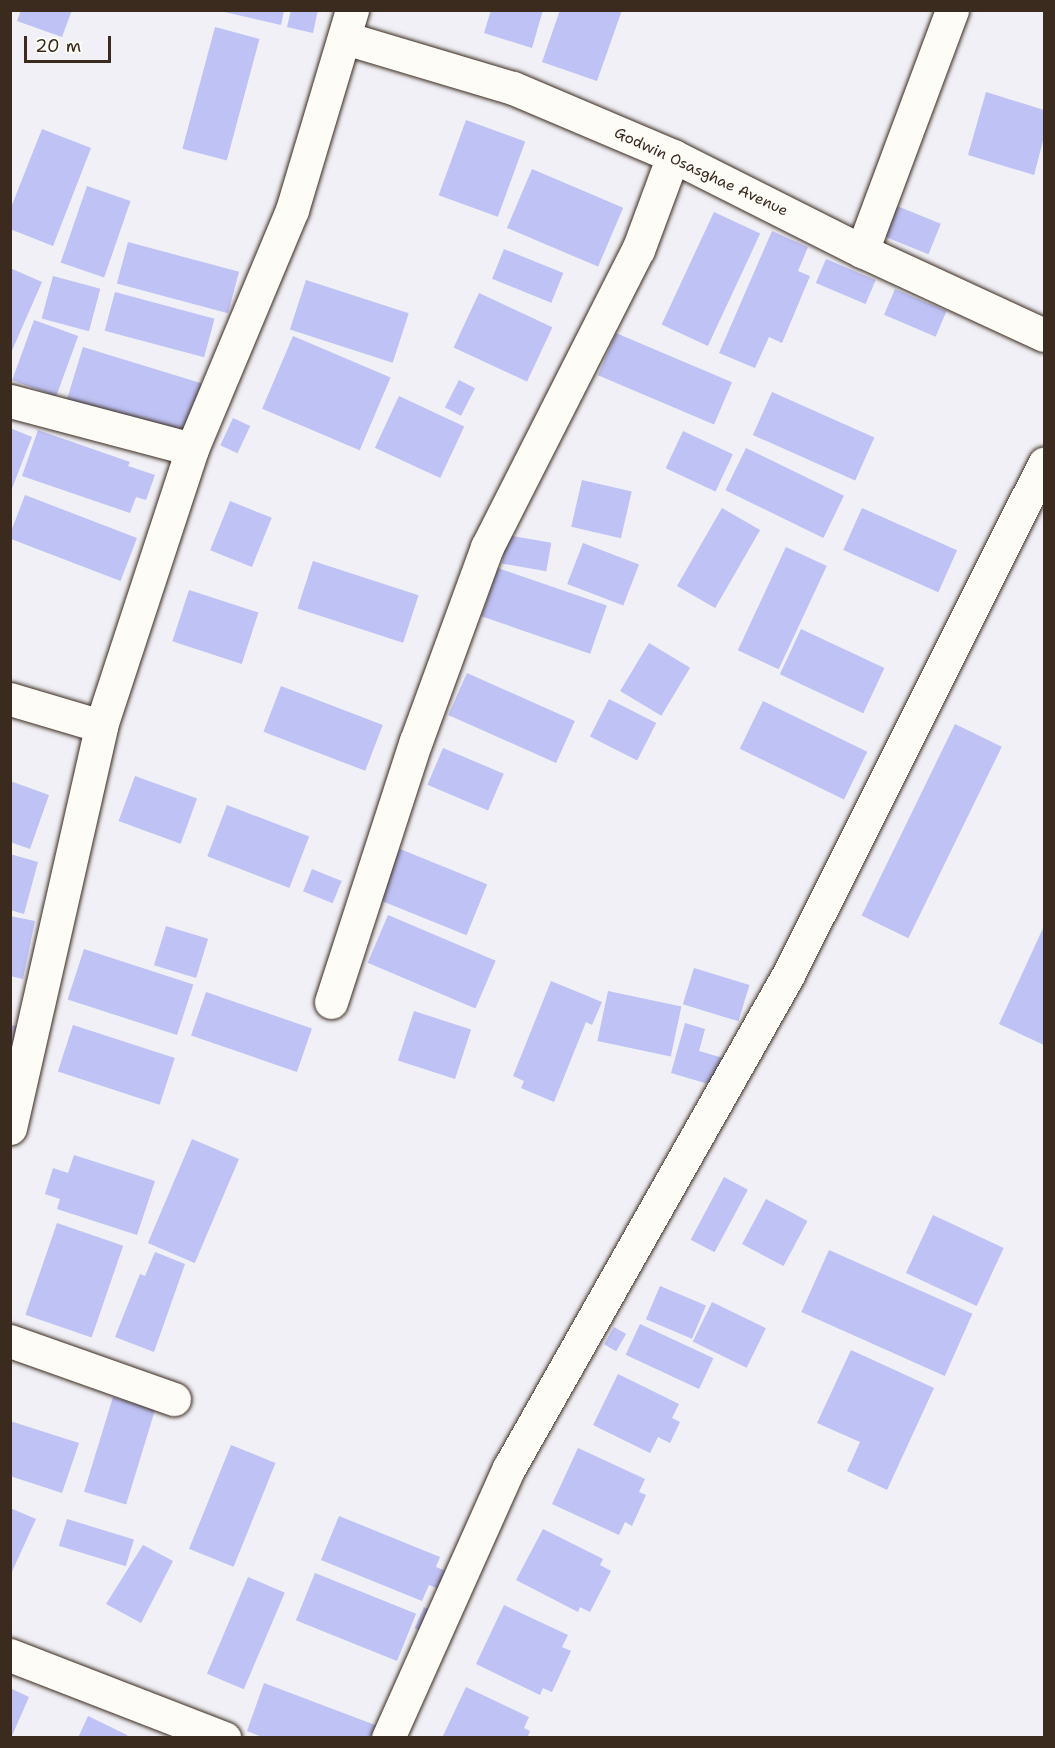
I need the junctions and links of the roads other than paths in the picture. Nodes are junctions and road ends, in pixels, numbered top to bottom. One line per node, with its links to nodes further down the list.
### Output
1 (952, 10): 4 (street)
2 (349, 24): 3 (street, Godwin Osasghae Avenue); 7 (street)
3 (673, 156): 4 (street, Godwin Osasghae Avenue); 11 (street)
4 (862, 251): 5 (street, Godwin Osasghae Avenue)
5 (1044, 335)
6 (10, 401): 7 (street)
7 (192, 449): 10 (street)
8 (1044, 464): 18 (street)
9 (10, 699): 10 (street)
10 (101, 726): 12 (street)
11 (331, 1002)
12 (24, 1021): 13 (street)
13 (10, 1128)
14 (10, 1341): 15 (street)
15 (174, 1399)
16 (10, 1655): 17 (street)
17 (219, 1736)
18 (388, 1737)

